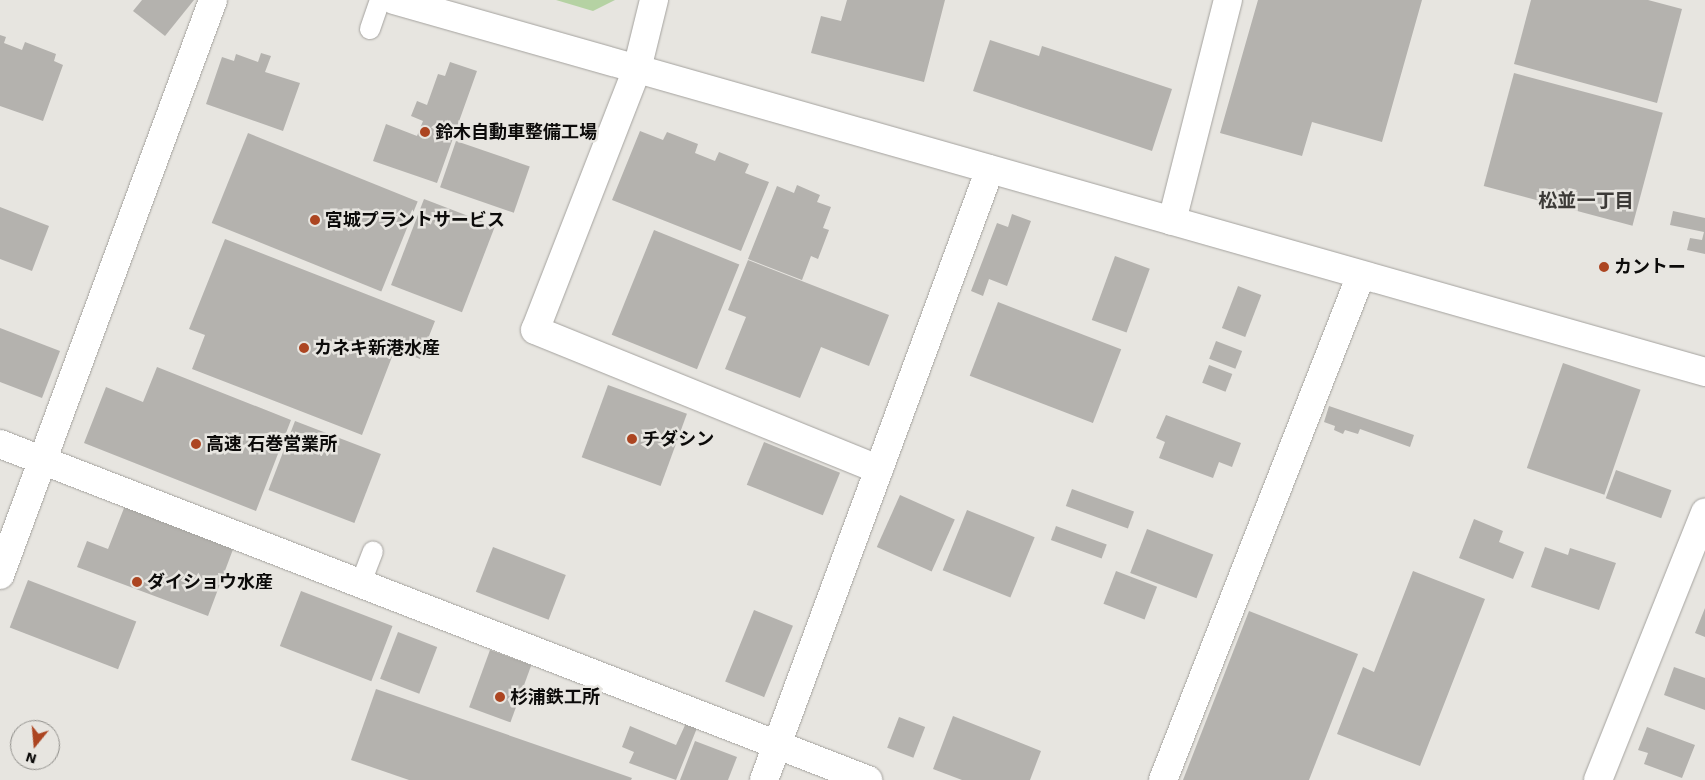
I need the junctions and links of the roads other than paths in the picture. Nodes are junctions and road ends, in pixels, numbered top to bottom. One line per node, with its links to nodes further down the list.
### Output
1 (213, 0): 13 (street)
2 (380, 0): 6 (lane)
3 (394, 0): 7 (street)
4 (654, 0): 7 (street)
5 (1228, 0): 9 (street)
6 (370, 29)
7 (637, 69): 8 (street); 14 (street)
8 (990, 169): 9 (street); 14 (street)
9 (1172, 221): 10 (street)
10 (1361, 275): 11 (street); 22 (street)
11 (1705, 372)
12 (0, 444): 13 (street)
13 (43, 462): 17 (street); 18 (street)
14 (879, 470): 19 (street)
15 (1705, 513): 23 (street)
16 (373, 551): 18 (lane)
17 (0, 575)
18 (360, 585): 19 (street)
19 (777, 745): 20 (street); 21 (street)
20 (764, 780)
21 (868, 780)
22 (1164, 780)
23 (1598, 780)

